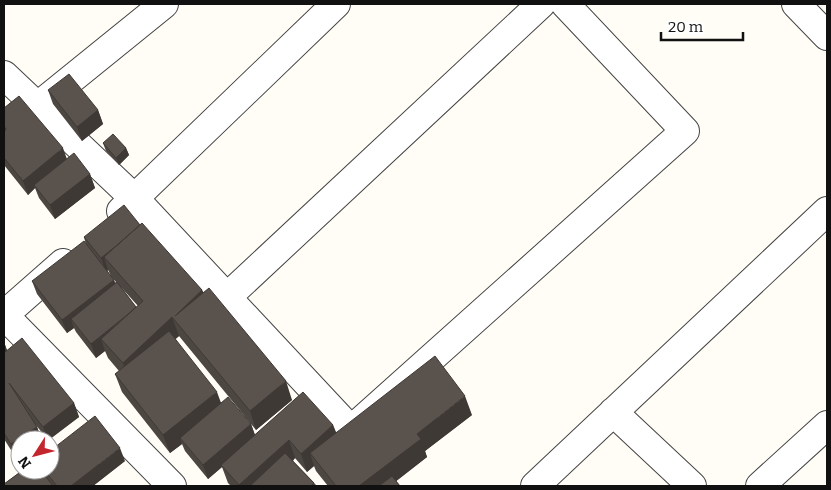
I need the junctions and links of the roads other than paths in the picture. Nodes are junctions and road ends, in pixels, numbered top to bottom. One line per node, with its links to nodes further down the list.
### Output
1 (336, 4): 9 (street)
2 (541, 4): 13 (street)
3 (565, 4): 13 (street)
4 (796, 4): 6 (street)
5 (160, 5): 8 (street)
6 (827, 36)
7 (4, 75): 8 (street)
8 (37, 107): 9 (street)
9 (135, 199): 11 (street); 13 (street)
10 (827, 211): 16 (street)
11 (106, 225)
12 (84, 244): 14 (street)
13 (226, 298)
14 (4, 315): 15 (street)
15 (100, 412): 18 (street); 19 (street)
16 (614, 412): 20 (street); 21 (street)
17 (827, 425): 22 (street)
18 (78, 429)
19 (172, 486)
20 (535, 486)
21 (692, 486)
22 (760, 486)

